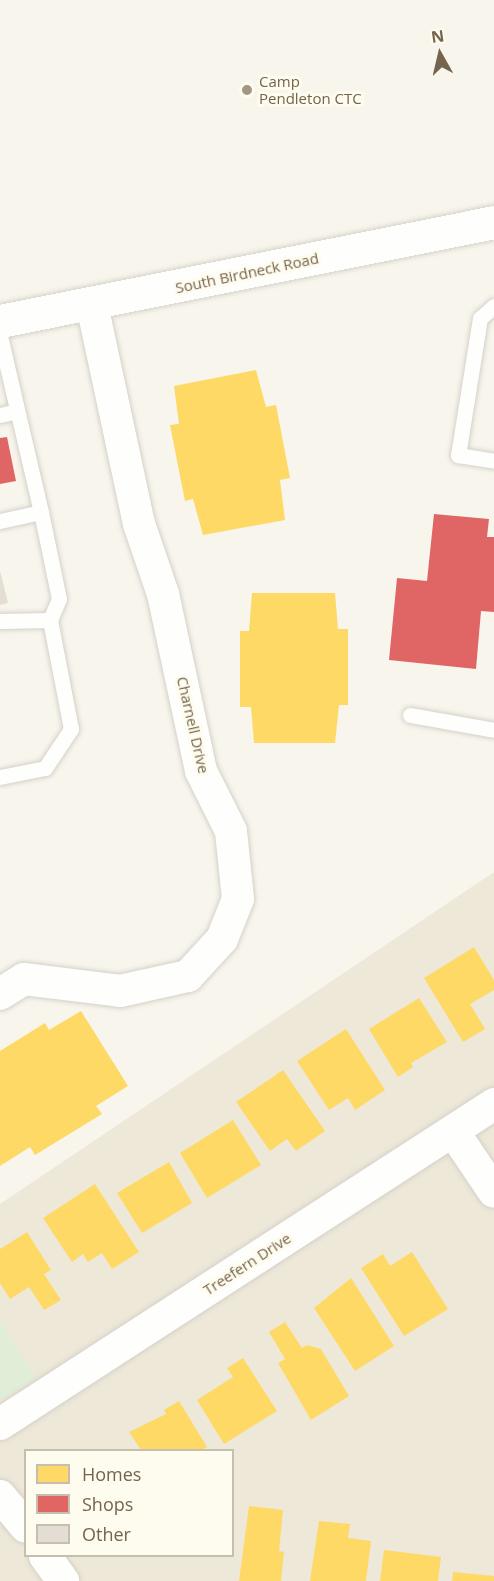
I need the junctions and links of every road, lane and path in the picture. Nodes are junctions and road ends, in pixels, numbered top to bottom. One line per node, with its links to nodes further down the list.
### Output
1 (494, 222): 2 (street, South Birdneck Road)
2 (92, 305): 4 (street, South Birdneck Road); 16 (street, Charnell Drive)
3 (494, 306): 8 (lane)
4 (0, 321)
5 (0, 336): 6 (lane)
6 (17, 411): 7 (lane); 9 (lane)
7 (0, 415)
8 (494, 460)
9 (41, 512): 10 (lane); 11 (lane)
10 (0, 520)
11 (50, 620): 12 (lane); 15 (lane)
12 (0, 621)
13 (410, 715): 14 (lane)
14 (494, 730)
15 (0, 777)
16 (0, 993)
17 (494, 1104): 18 (street, Treefern Drive)
18 (453, 1131): 19 (street); 20 (street, Treefern Drive)
19 (494, 1192)
20 (0, 1424)
21 (0, 1496): 22 (street)
22 (24, 1525)
23 (46, 1557): 24 (street)
24 (63, 1581)

